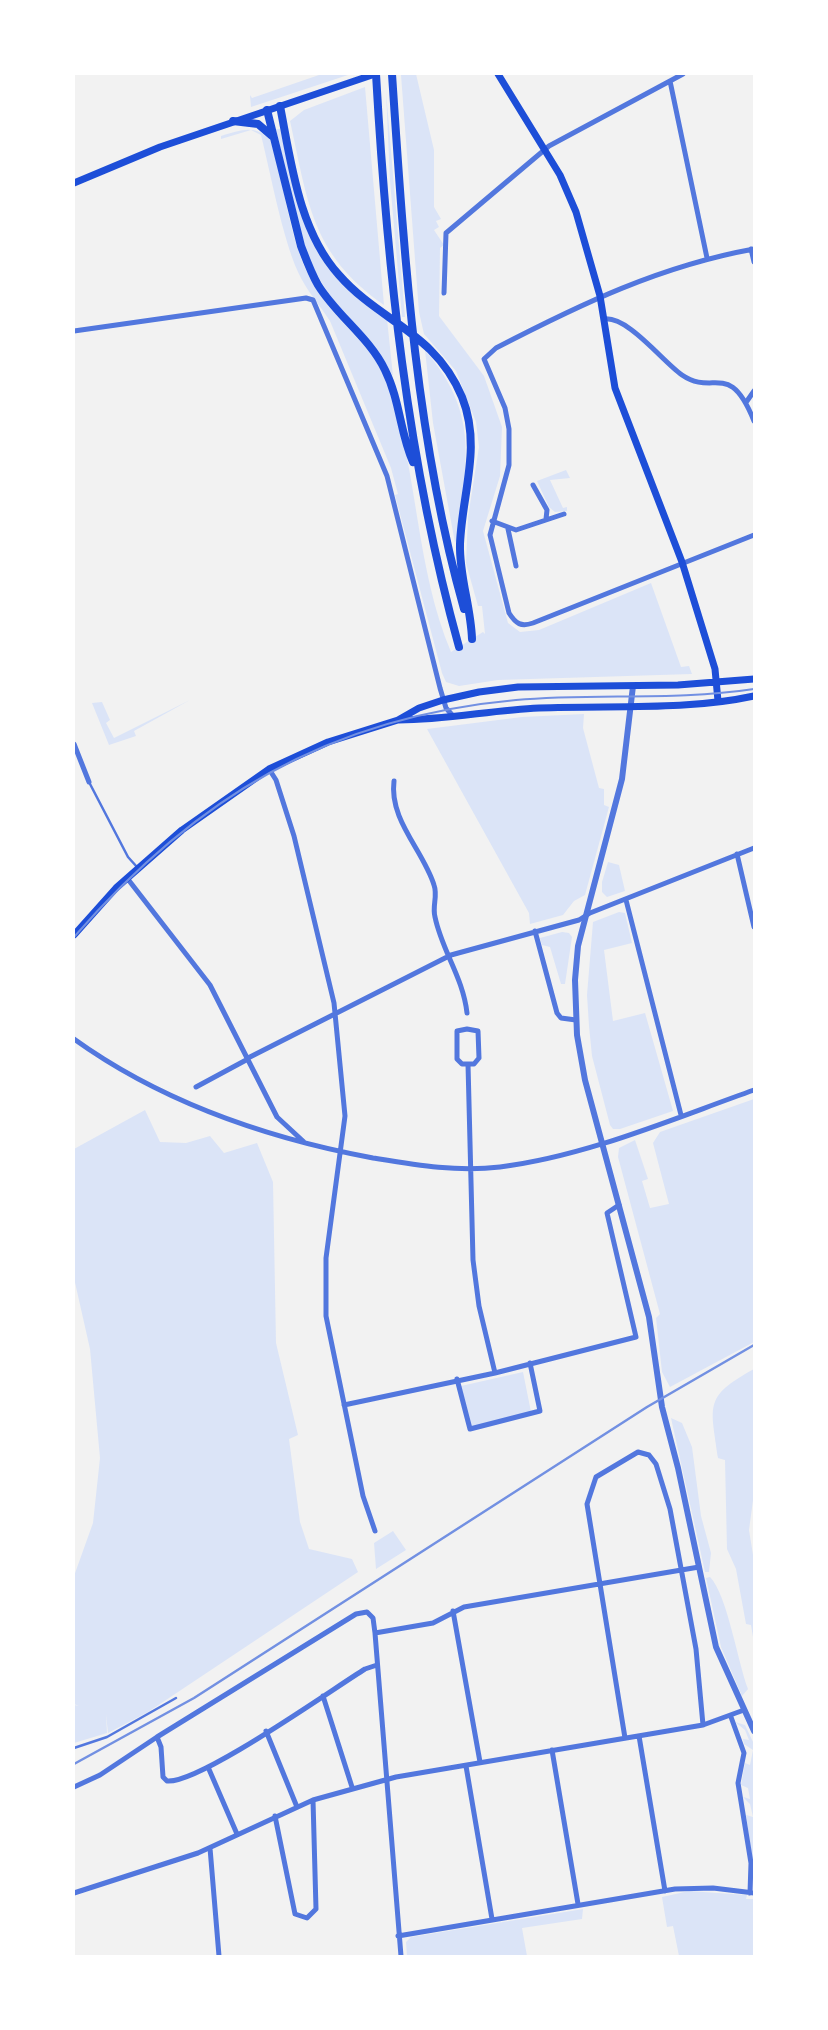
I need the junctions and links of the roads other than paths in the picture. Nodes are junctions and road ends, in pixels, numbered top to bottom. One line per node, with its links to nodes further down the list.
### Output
1 (376, 74): 6 (main road); 22 (highway)
2 (392, 74): 6 (highway)
3 (498, 74): 10 (main road)
4 (683, 74): 5 (street)
5 (670, 81): 10 (street); 13 (street)
6 (280, 106): 7 (main road)
7 (267, 110): 8 (main road); 9 (highway)
8 (233, 121): 9 (highway); 11 (main road)
9 (274, 138): 22 (highway)
10 (544, 149): 15 (street); 16 (main road)
11 (74, 183)
12 (753, 249): 13 (street); 14 (street)
13 (707, 258): 16 (street)
14 (754, 262)
15 (443, 293)
16 (600, 296): 17 (main road); 26 (street)
17 (604, 319): 20 (street); 29 (main road)
18 (74, 331): 36 (street)
19 (754, 391): 20 (street)
20 (747, 401): 21 (street)
21 (754, 421)
22 (418, 472): 31 (highway)
23 (533, 485): 25 (street)
24 (564, 514): 25 (street)
25 (546, 519): 27 (street)
26 (492, 522): 27 (street); 29 (street)
27 (508, 528): 30 (street)
28 (754, 535): 29 (street)
29 (682, 562): 33 (main road)
30 (516, 566)
31 (459, 647)
32 (754, 679): 33 (main road)
33 (717, 683): 34 (main road); 37 (main road)
34 (632, 686): 36 (main road); 38 (street)
35 (754, 696): 37 (main road)
36 (443, 700): 39 (street); 40 (main road)
37 (718, 701): 38 (main road)
38 (632, 706): 39 (main road); 50 (street)
39 (453, 716): 40 (main road)
40 (398, 720): 42 (main road)
41 (74, 744): 44 (street)
42 (269, 769): 47 (main road); 56 (street)
43 (394, 781): 54 (street)
44 (89, 782): 47 (lane)
45 (754, 848): 46 (street)
46 (737, 854): 49 (street); 51 (street)
47 (138, 868): 48 (main road)
48 (127, 878): 53 (main road); 59 (street)
49 (626, 900): 50 (street); 63 (street)
50 (584, 917): 52 (street); 57 (street)
51 (754, 927)
52 (535, 932): 54 (street); 57 (street)
53 (74, 935)
54 (451, 955): 55 (street); 56 (street)
55 (467, 1013)
56 (335, 1014): 59 (street); 68 (street)
57 (576, 1020): 66 (street)
58 (74, 1039): 65 (street)
59 (248, 1058): 61 (street); 64 (street)
60 (468, 1064): 60 (street); 69 (street)
61 (196, 1087)
62 (754, 1090): 63 (street)
63 (681, 1115): 66 (street)
64 (281, 1123): 65 (street); 67 (street)
65 (271, 1135): 67 (street)
66 (602, 1142): 69 (street); 70 (street)
67 (307, 1144): 68 (street)
68 (342, 1152): 69 (street); 74 (street)
69 (470, 1169): 72 (street)
70 (619, 1205): 71 (street); 76 (street)
71 (530, 1363): 72 (street); 73 (street)
72 (495, 1373): 73 (street)
73 (457, 1380): 74 (street)
74 (344, 1405): 75 (street)
75 (375, 1531)
76 (699, 1567): 77 (street); 84 (street)
77 (683, 1570): 78 (street); 78 (street); 86 (street)
78 (599, 1584): 79 (street); 91 (street)
79 (453, 1611): 80 (street); 94 (street)
80 (375, 1633): 81 (street); 90 (street)
81 (377, 1665): 82 (street); 97 (street)
82 (323, 1696): 87 (street); 99 (street)
83 (176, 1698): 92 (lane)
84 (744, 1710): 85 (street); 88 (street)
85 (730, 1717): 86 (street); 106 (street)
86 (704, 1725): 89 (street)
87 (266, 1731): 96 (street); 101 (street)
88 (754, 1731)
89 (639, 1736): 91 (street); 105 (street)
90 (156, 1737): 96 (street); 98 (street)
91 (625, 1738): 93 (street)
92 (74, 1748)
93 (552, 1750): 94 (street); 108 (street)
94 (480, 1762): 95 (street)
95 (466, 1766): 97 (street); 109 (street)
96 (208, 1767): 103 (street)
97 (387, 1779): 99 (street); 110 (street)
98 (74, 1787)
99 (352, 1787): 100 (street)
100 (313, 1800): 101 (street); 102 (street)
101 (297, 1807): 102 (street)
102 (275, 1816): 103 (street)
103 (237, 1834): 104 (street)
104 (210, 1848): 107 (street); 111 (street)
105 (665, 1891): 106 (street); 108 (street)
106 (752, 1893)
107 (74, 1894)
108 (578, 1904): 109 (street)
109 (492, 1919): 110 (street)
110 (398, 1936): 112 (street)
111 (219, 1956)
112 (401, 1956)

